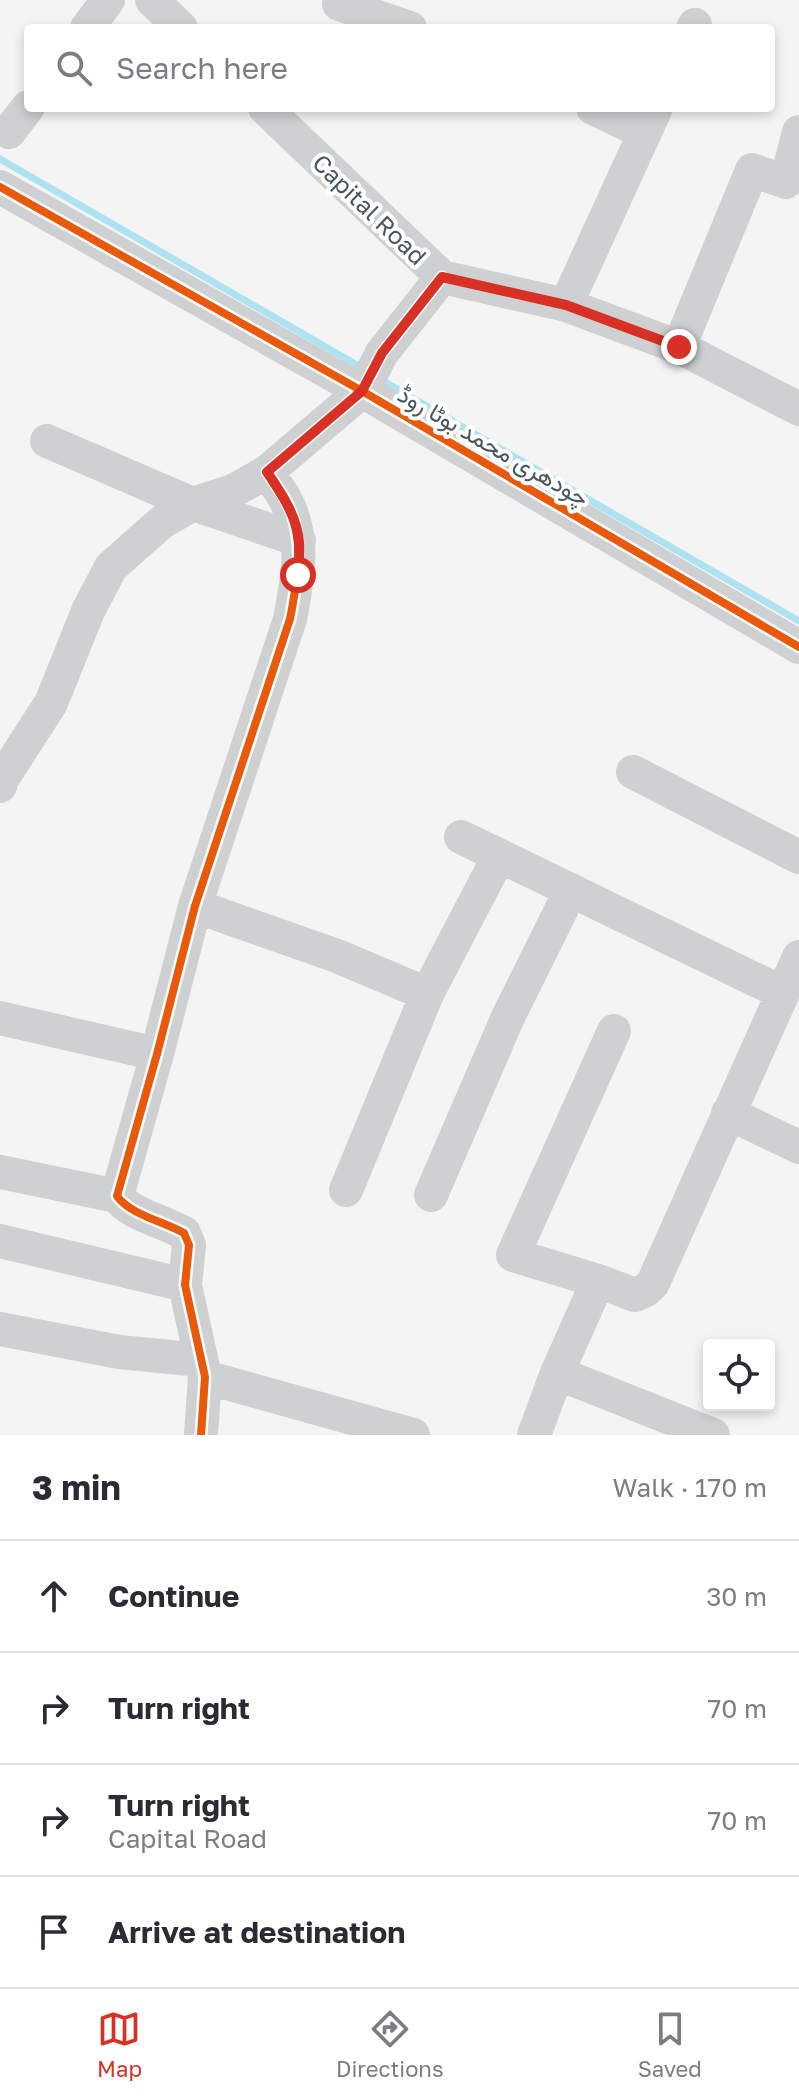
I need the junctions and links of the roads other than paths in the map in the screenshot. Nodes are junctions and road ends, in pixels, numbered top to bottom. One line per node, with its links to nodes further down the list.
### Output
1 (108, 0): 4 (street)
2 (152, 0): 5 (street)
3 (335, 11): 6 (street)
4 (90, 24)
5 (177, 24)
6 (392, 24)
7 (275, 112): 12 (street, Capital Road)
8 (612, 112): 9 (street)
9 (651, 120): 13 (street)
10 (799, 132): 14 (street)
11 (0, 187): 15 (street, چودھری محمد بوٹا روڈ)
12 (442, 277): 13 (street, Capital Road); 15 (street)
13 (566, 305): 14 (street, Capital Road)
14 (679, 347): 16 (street, Capital Road)
15 (362, 391): 18 (street); 21 (street, چودھری محمد بوٹا روڈ)
16 (799, 409)
17 (47, 441): 19 (street)
18 (267, 472): 19 (street); 20 (street)
19 (193, 504): 20 (street); 23 (street)
20 (299, 540): 28 (street)
21 (799, 647)
22 (633, 772): 26 (street)
23 (1, 781)
24 (461, 837): 25 (street)
25 (499, 856): 27 (street); 31 (street)
26 (799, 857)
27 (571, 890): 30 (street); 39 (street)
28 (195, 906): 31 (street); 34 (street)
29 (799, 957): 30 (street)
30 (783, 993): 35 (street)
31 (427, 994): 38 (street)
32 (0, 1018): 34 (street)
33 (614, 1031): 42 (street)
34 (157, 1054): 40 (street)
35 (728, 1113): 36 (street); 42 (street)
36 (799, 1147)
37 (0, 1172): 40 (street)
38 (346, 1190)
39 (431, 1195)
40 (117, 1196): 43 (street)
41 (0, 1241): 43 (street)
42 (598, 1281): 46 (street)
43 (185, 1285): 45 (street)
44 (0, 1329): 45 (street)
45 (203, 1369): 47 (street); 48 (street)
46 (557, 1373): 49 (street); 50 (street)
47 (201, 1435)
48 (413, 1435)
49 (534, 1435)
50 (713, 1435)

